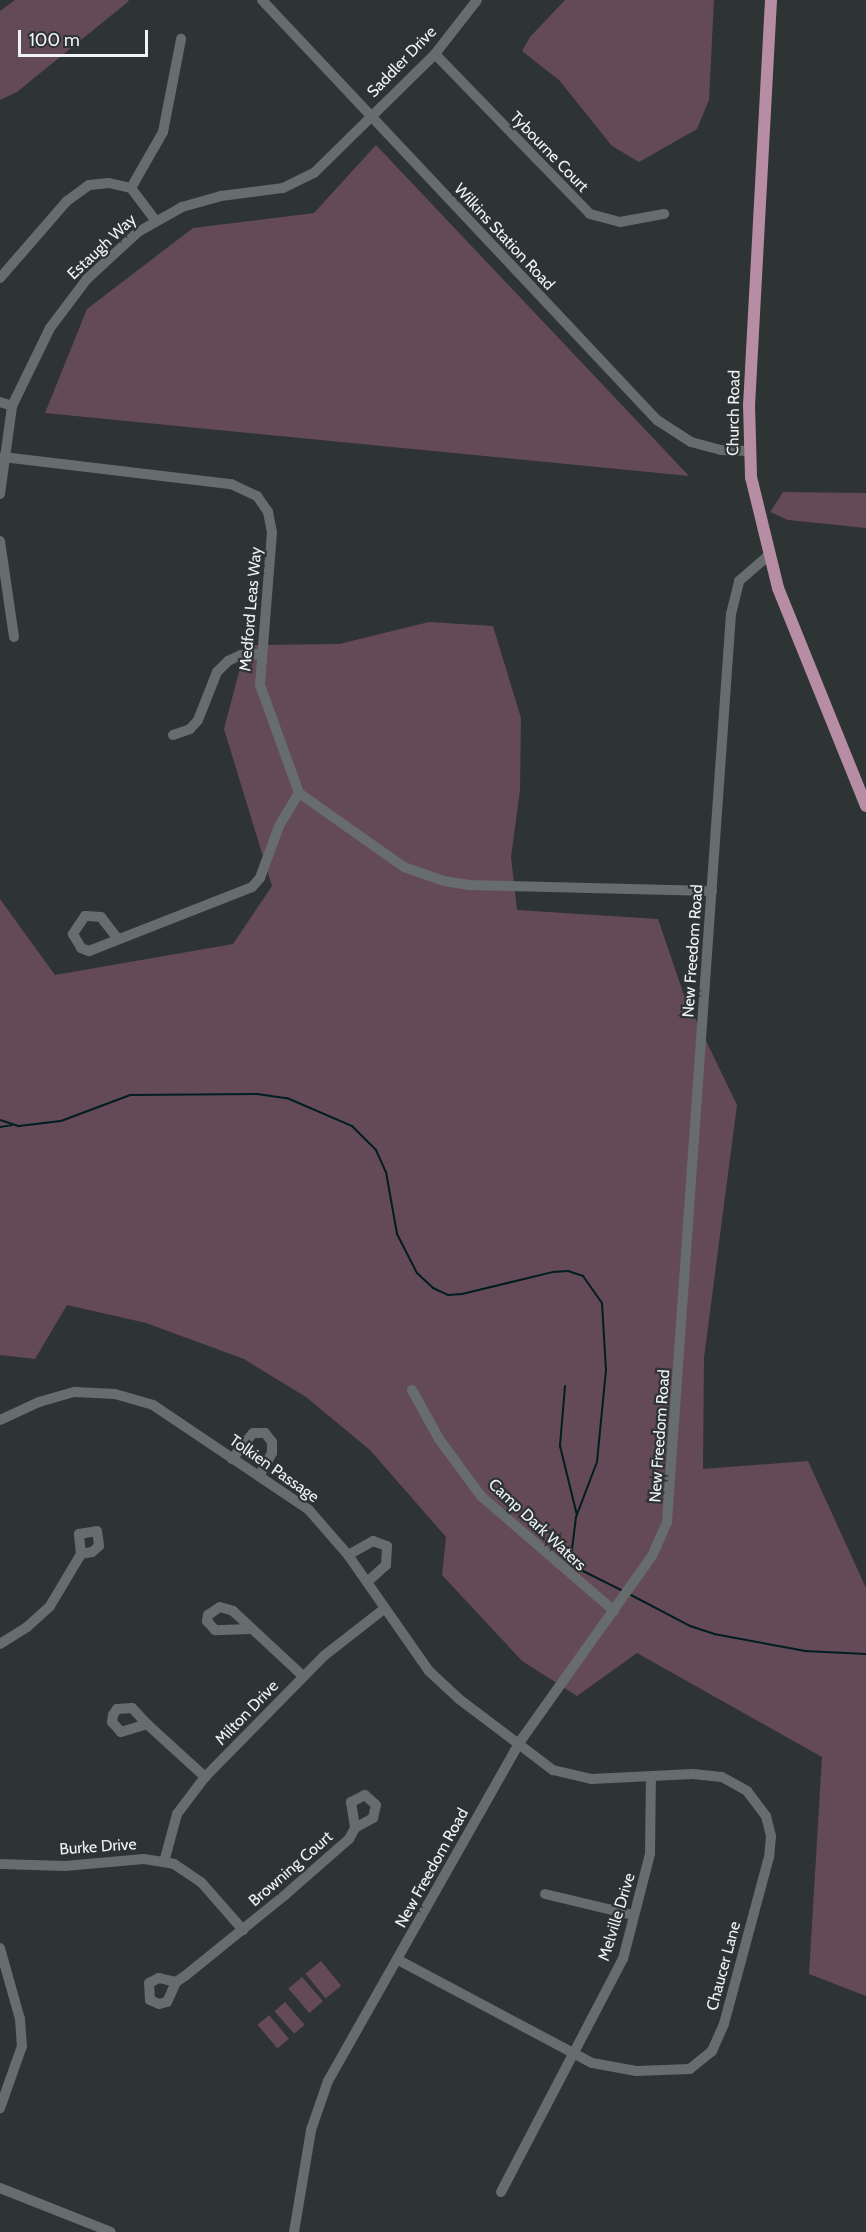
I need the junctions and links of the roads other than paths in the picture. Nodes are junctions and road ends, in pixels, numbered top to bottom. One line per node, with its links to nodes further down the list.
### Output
1 (262, 0): 6 (street, Wilkins Station Road)
2 (477, 0): 5 (street, Saddler Drive)
3 (771, 0): 13 (main road, Church Road)
4 (181, 39): 7 (street)
5 (435, 54): 6 (street, Saddler Drive); 8 (street, Tybourne Court)
6 (371, 116): 9 (street, Estaugh Way); 13 (street, Wilkins Station Road)
7 (131, 188): 9 (street); 10 (street)
8 (664, 214)
9 (155, 220): 12 (street, Estaugh Way)
10 (0, 278)
11 (0, 402): 12 (street)
12 (12, 406): 14 (street, Estaugh Way)
13 (748, 451): 17 (main road, Church Road)
14 (3, 457): 15 (street, Estaugh Way); 19 (street, Medford Leas Way)
15 (0, 494)
16 (0, 542): 18 (street)
17 (767, 557): 22 (main road, Church Road); 23 (street, New Freedom Road)
18 (14, 637)
19 (262, 654): 20 (street); 21 (street, Medford Leas Way)
20 (173, 735)
21 (299, 793): 23 (street); 24 (street)
22 (866, 806)
23 (712, 891): 32 (street, New Freedom Road)
24 (118, 939)
25 (412, 1390): 32 (street, Camp Dark Waters)
26 (0, 1420): 27 (street, Tolkien Passage)
27 (232, 1458): 28 (street, Tolkien Passage); 28 (street)
28 (259, 1476): 30 (street, Tolkien Passage)
29 (81, 1554): 35 (street)
30 (348, 1555): 31 (street, Tolkien Passage); 31 (street)
31 (367, 1582): 33 (street, Tolkien Passage)
32 (616, 1607): 38 (street, New Freedom Road)
33 (384, 1609): 36 (street, Milton Drive); 38 (street, Tolkien Passage)
34 (249, 1629): 36 (street)
35 (0, 1644)
36 (303, 1677): 39 (street, Milton Drive)
37 (147, 1724): 39 (street)
38 (519, 1743): 40 (street, Chaucer Lane); 48 (street, New Freedom Road)
39 (205, 1777): 42 (street, Milton Drive)
40 (651, 1777): 45 (street, Melville Drive); 51 (street, Chaucer Lane)
41 (355, 1828): 46 (street, Browning Court)
42 (164, 1862): 43 (street, Burke Drive); 46 (street, Burke Drive)
43 (0, 1864)
44 (545, 1894): 45 (street)
45 (633, 1915): 51 (street, Melville Drive)
46 (243, 1930): 50 (street, Browning Court)
47 (0, 1948): 49 (street)
48 (398, 1960): 51 (street, Chaucer Lane); 56 (street, New Freedom Road)
49 (3, 1969): 52 (street)
50 (176, 1982)
51 (575, 2056): 54 (street, Melville Drive)
52 (0, 2108)
53 (0, 2188): 55 (street)
54 (501, 2192)
55 (111, 2232)
56 (294, 2232)

